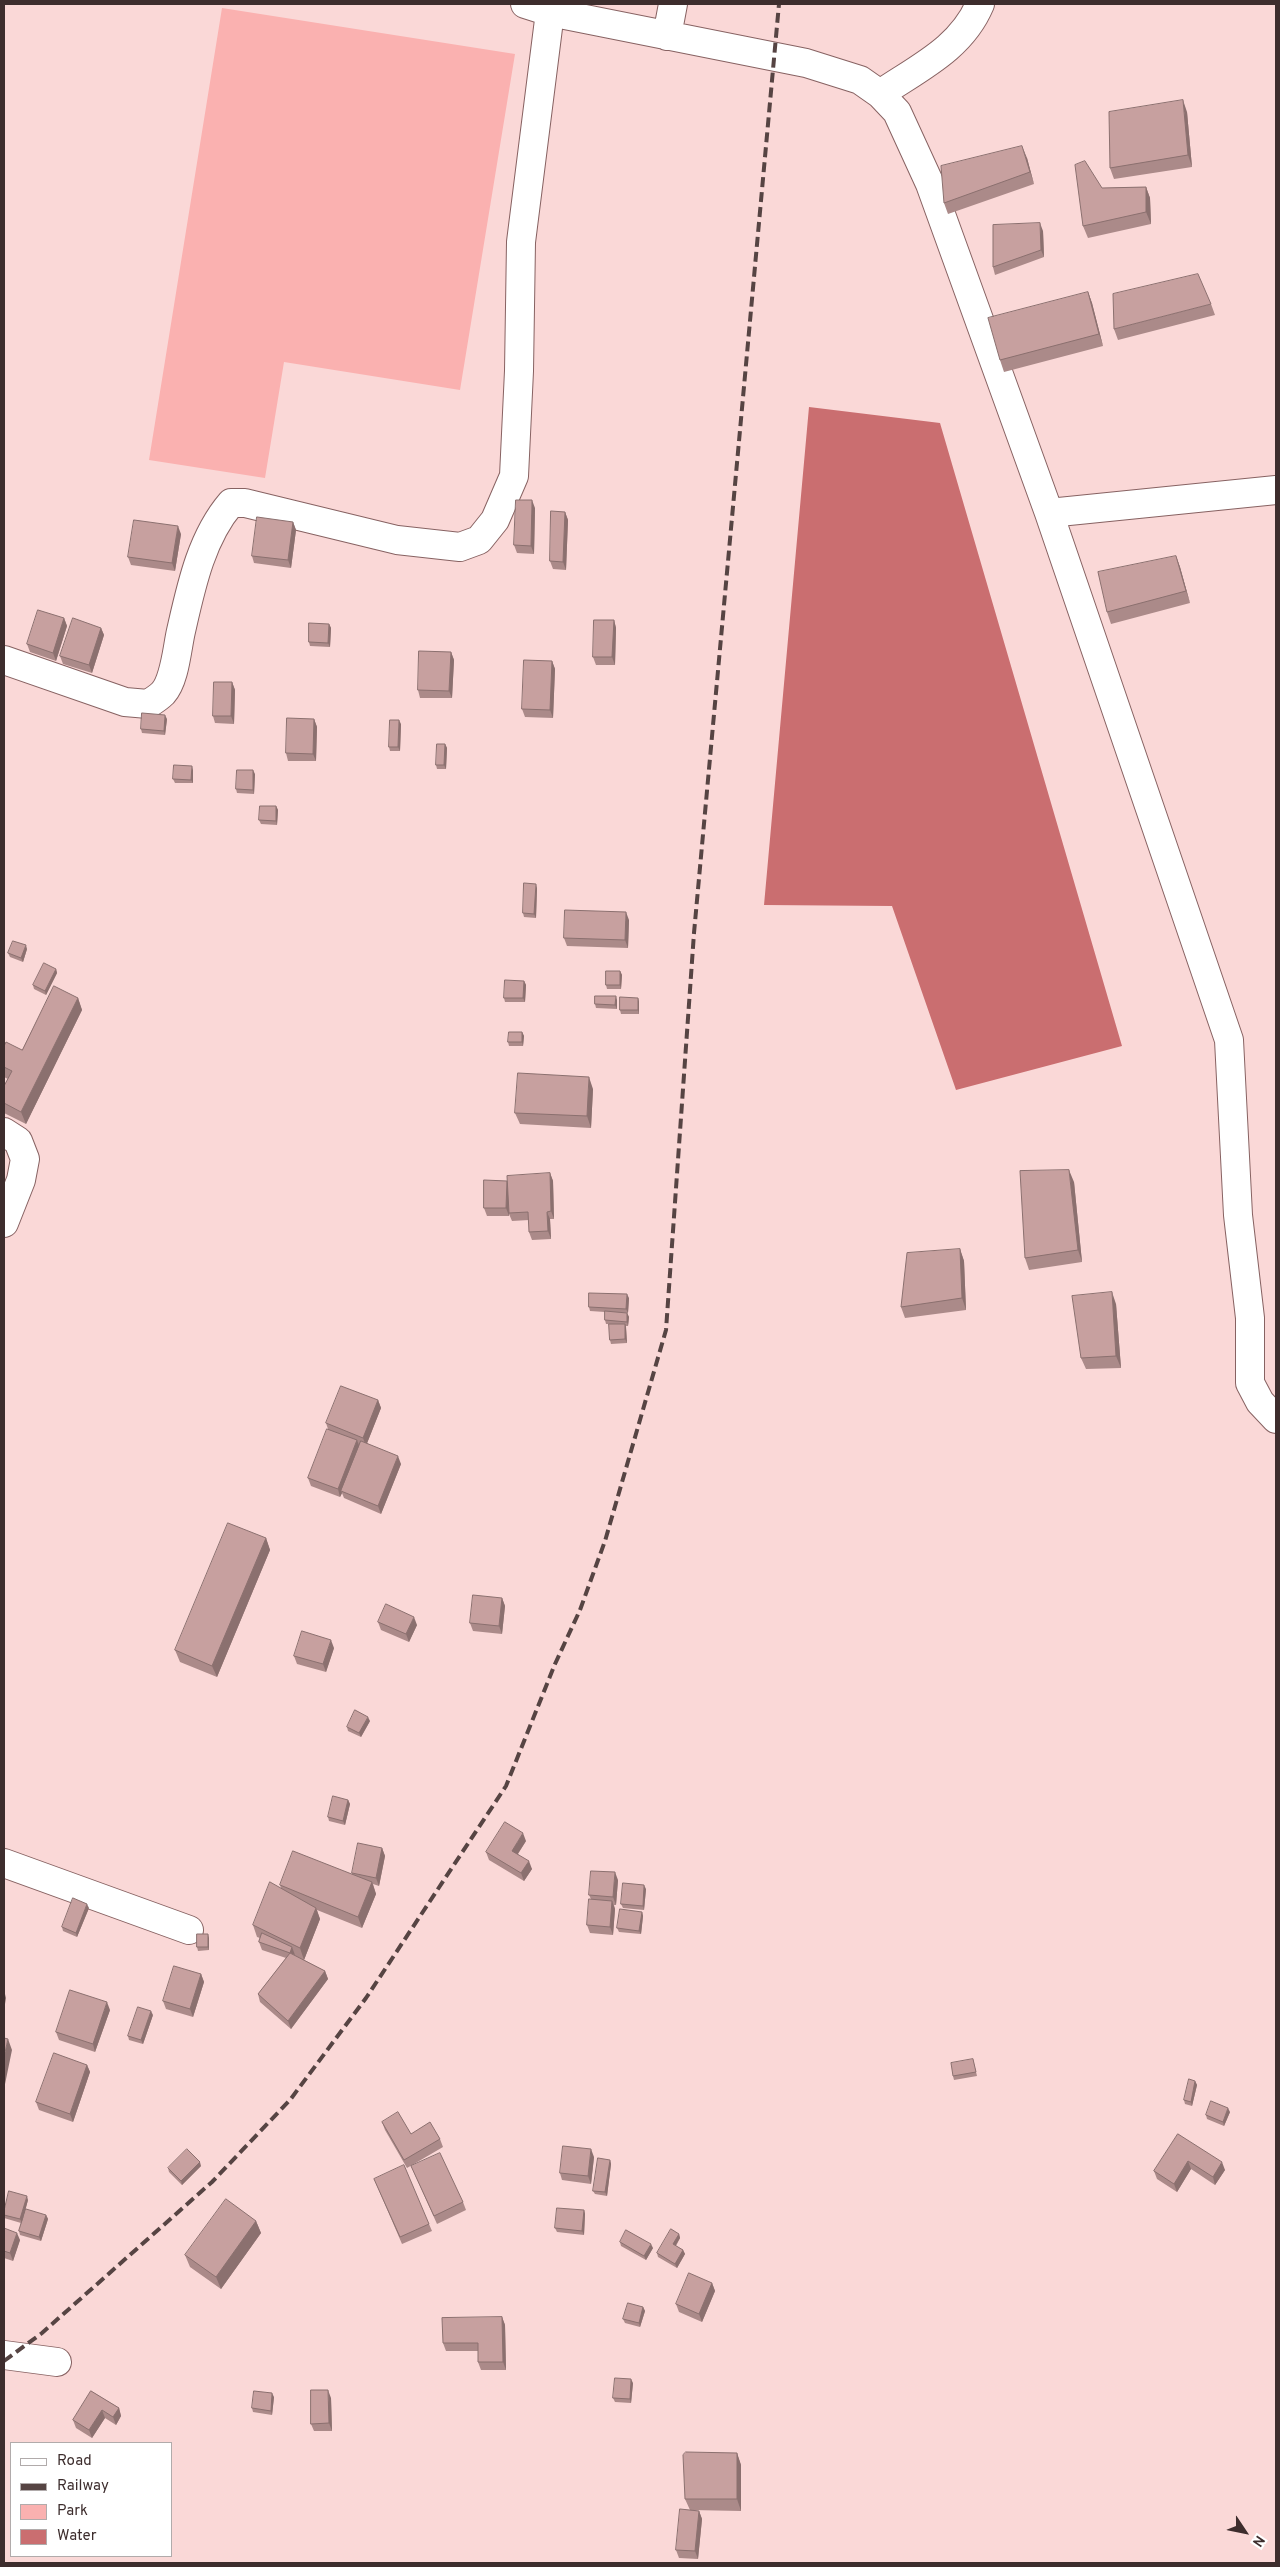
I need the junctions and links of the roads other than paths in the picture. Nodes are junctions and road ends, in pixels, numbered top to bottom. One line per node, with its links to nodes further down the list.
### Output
1 (673, 4): 4 (street)
2 (980, 4): 5 (street)
3 (538, 8): 4 (street); 8 (street)
4 (667, 36): 5 (street)
5 (880, 94): 7 (street)
6 (1276, 490): 7 (street)
7 (1049, 513): 11 (street)
8 (4, 660)
9 (4, 1132): 10 (street)
10 (4, 1223)
11 (1276, 1419)
12 (4, 1862): 13 (street)
13 (189, 1930)
14 (4, 2355): 15 (street)
15 (57, 2362)

